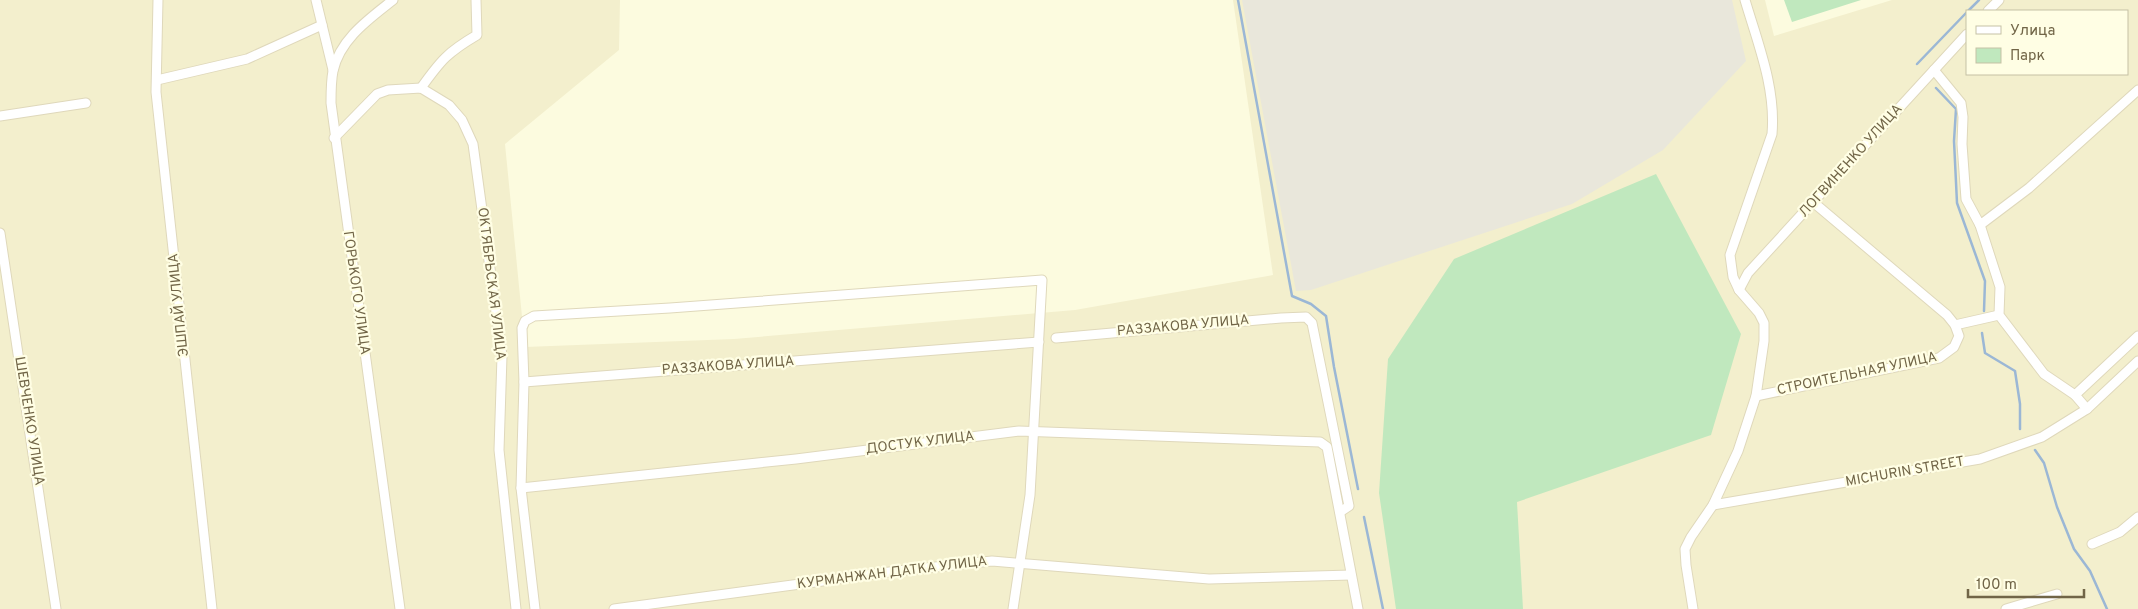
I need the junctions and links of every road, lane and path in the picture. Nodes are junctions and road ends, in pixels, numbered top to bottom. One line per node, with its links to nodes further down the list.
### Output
1 (158, 0): 12 (street, ЭШПАЙ УЛИЦА)
2 (316, 0): 8 (street)
3 (393, 0): 11 (street, ГОРЬКОГО УЛИЦА)
4 (476, 0): 13 (street)
5 (1746, 0): 21 (street)
6 (1999, 0): 7 (street)
7 (1989, 10)
8 (322, 25): 11 (street); 12 (street)
9 (1966, 35): 10 (street, ЛОГВИНЕНКО УЛИЦА)
10 (1934, 70): 18 (street, ЛОГВИНЕНКО УЛИЦА); 19 (street)
11 (333, 71): 17 (street, ГОРЬКОГО УЛИЦА)
12 (157, 80): 42 (street, ЭШПАЙ УЛИЦА)
13 (421, 88): 17 (street); 44 (street, ОКТЯБРЬСКАЯ УЛИЦА)
14 (2138, 90): 19 (street)
15 (86, 102): 16 (street)
16 (0, 116)
17 (334, 138): 43 (street, ГОРЬКОГО УЛИЦА)
18 (1813, 202): 21 (street, ЛОГВИНЕНКО УЛИЦА); 23 (street)
19 (1980, 225): 22 (street)
20 (0, 233): 41 (street, ШЕВЧЕНКО УЛИЦА)
21 (1739, 290): 30 (street)
22 (1999, 315): 23 (street); 29 (street)
23 (1955, 325): 30 (street, СТРОИТЕЛЬНАЯ УЛИЦА)
24 (2138, 336): 29 (street)
25 (1056, 338): 35 (street, РАЗЗАКОВА УЛИЦА)
26 (1039, 342): 28 (street, РАЗЗАКОВА УЛИЦА); 28 (street); 32 (street)
27 (2138, 361): 31 (street, MICHURIN STREET)
28 (524, 382): 33 (street)
29 (2074, 395): 31 (street)
30 (1756, 396): 34 (street)
31 (2087, 409): 34 (street, MICHURIN STREET)
32 (1034, 430): 33 (street, ДОСТУК УЛИЦА); 35 (street, ДОСТУК УЛИЦА); 38 (street)
33 (521, 488): 45 (street)
34 (1713, 505): 49 (street)
35 (1340, 512): 39 (street)
36 (2138, 517): 37 (street)
37 (2092, 544)
38 (1020, 564): 39 (street, КУРМАНЖАН ДАТКА УЛИЦА); 46 (street, КУРМАНЖАН ДАТКА УЛИЦА); 47 (street)
39 (1351, 575): 48 (street)
40 (2057, 594): 50 (street)
41 (56, 609)
42 (212, 609)
43 (400, 609)
44 (516, 609)
45 (535, 609)
46 (614, 609)
47 (1013, 609)
48 (1358, 609)
49 (1693, 609)
50 (2006, 609)

